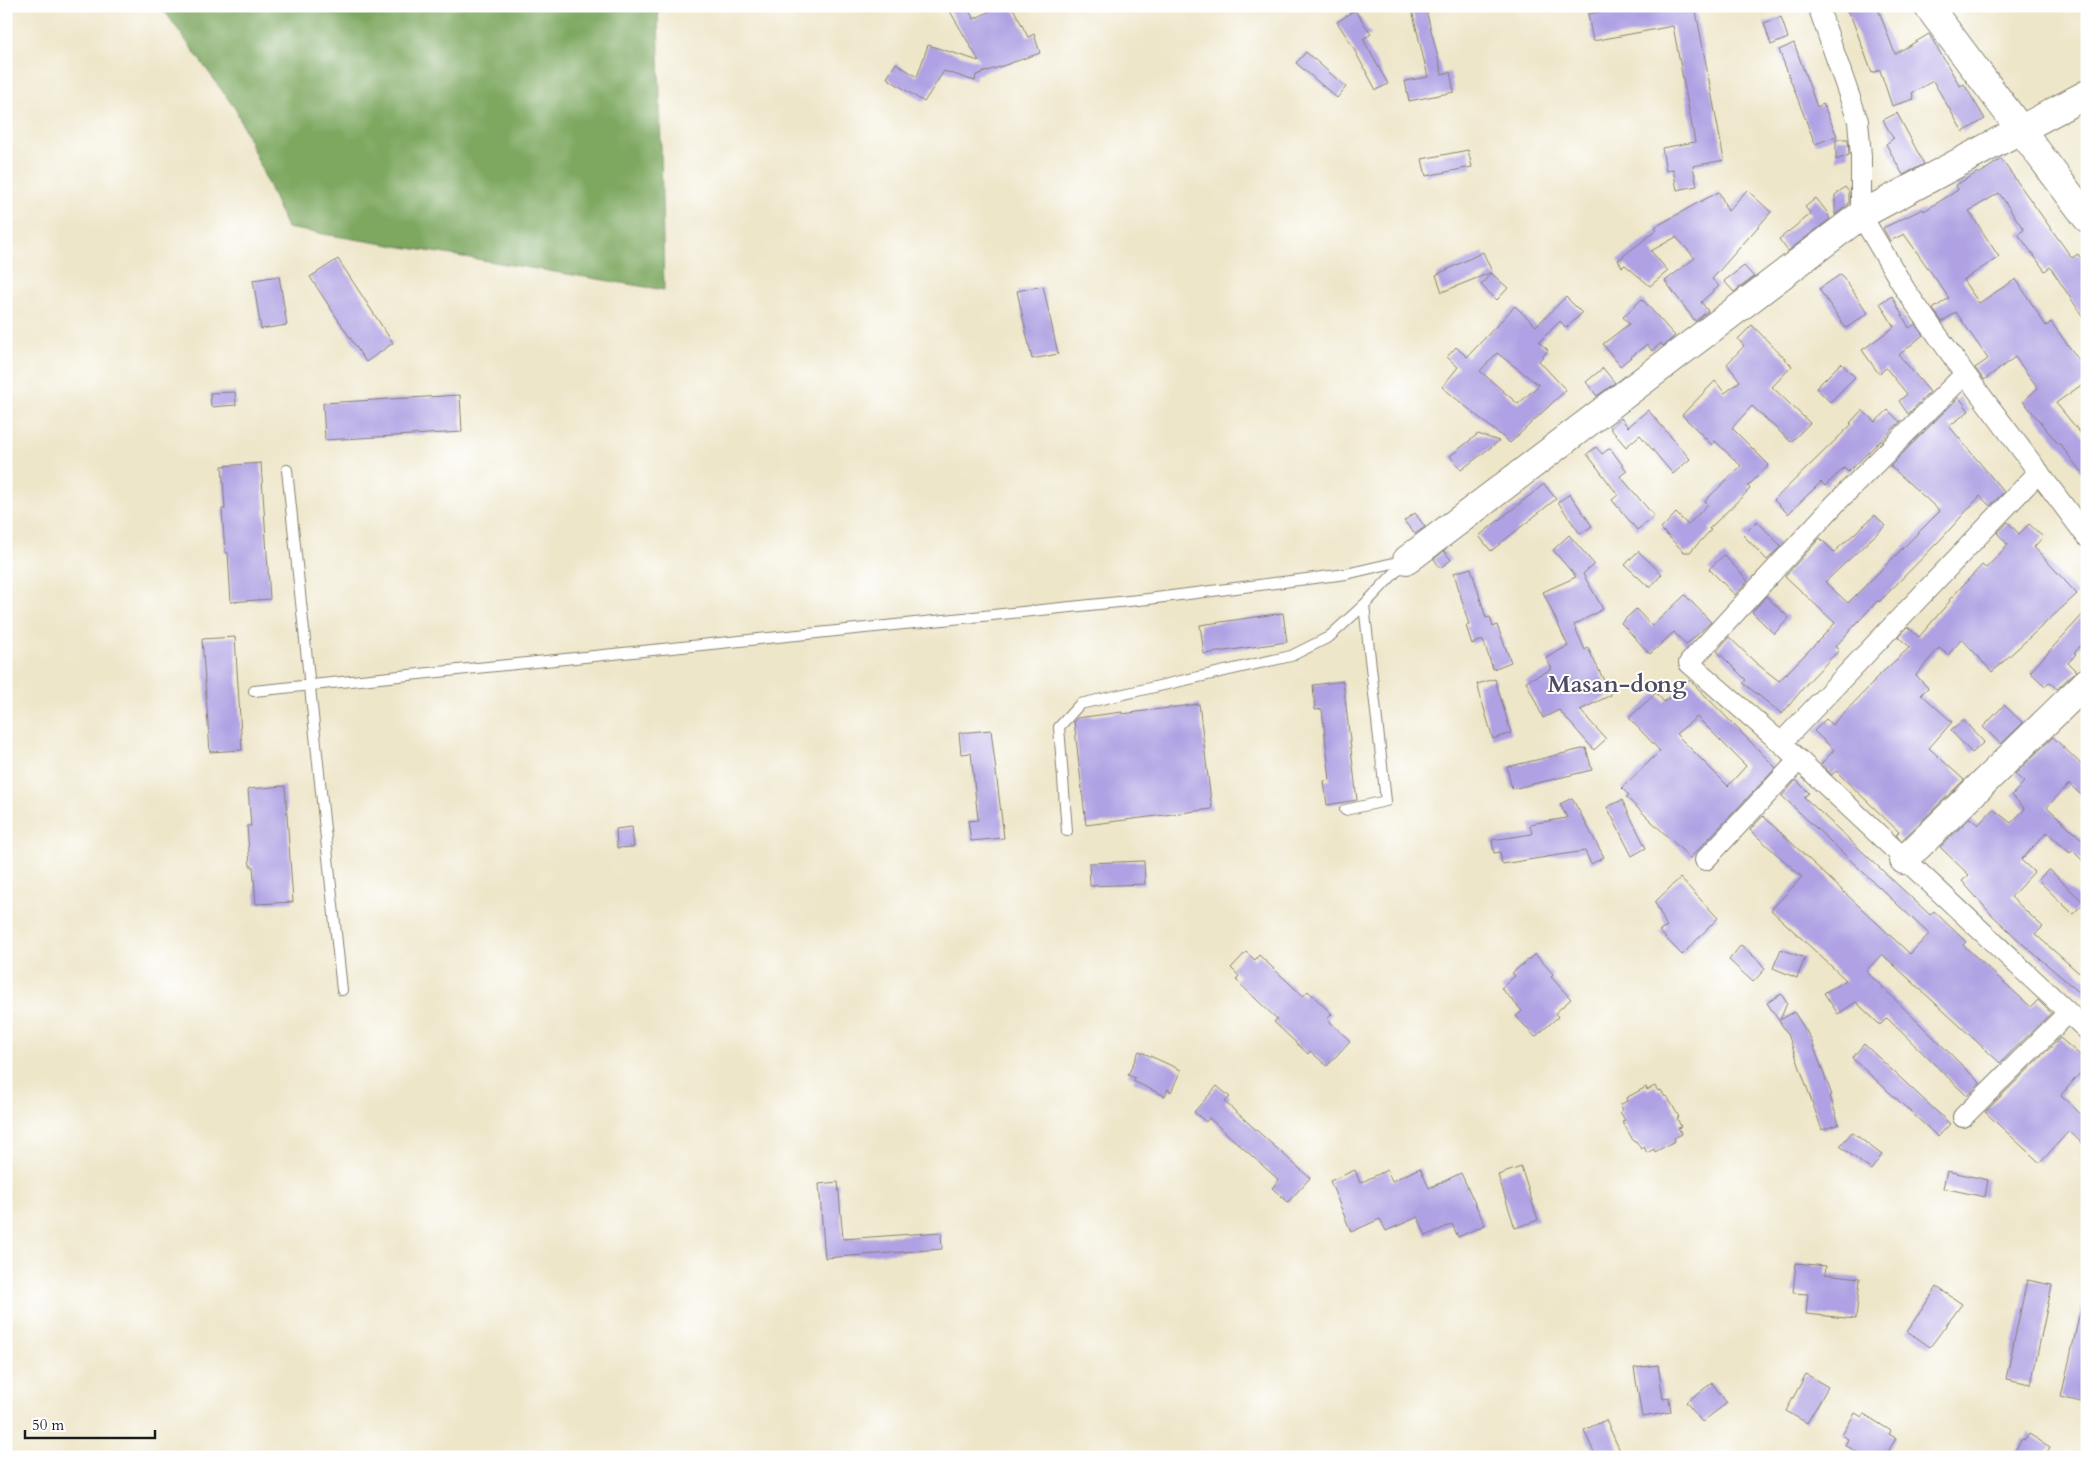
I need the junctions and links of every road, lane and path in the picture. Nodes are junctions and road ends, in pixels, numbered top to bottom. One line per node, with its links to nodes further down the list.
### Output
1 (1818, 6): 5 (street)
2 (1928, 6): 4 (street)
3 (2087, 94): 4 (street)
4 (2021, 128): 5 (street); 6 (street)
5 (1861, 215): 7 (street); 11 (street)
6 (2087, 218)
7 (1965, 374): 9 (street); 16 (street)
8 (288, 470): 14 (lane)
9 (2040, 472): 10 (street); 16 (street)
10 (2087, 537)
11 (1407, 560): 12 (lane); 14 (lane)
12 (1364, 605): 18 (lane); 19 (lane)
13 (2087, 682): 21 (street)
14 (310, 685): 15 (lane); 22 (lane)
15 (254, 691)
16 (1782, 743): 17 (street)
17 (1799, 760): 20 (street); 21 (street)
18 (1345, 810)
19 (1067, 831)
20 (1704, 860)
21 (1904, 860): 23 (street)
22 (342, 990)
23 (2068, 1013): 24 (street); 25 (street)
24 (2087, 1030)
25 (1963, 1117)

